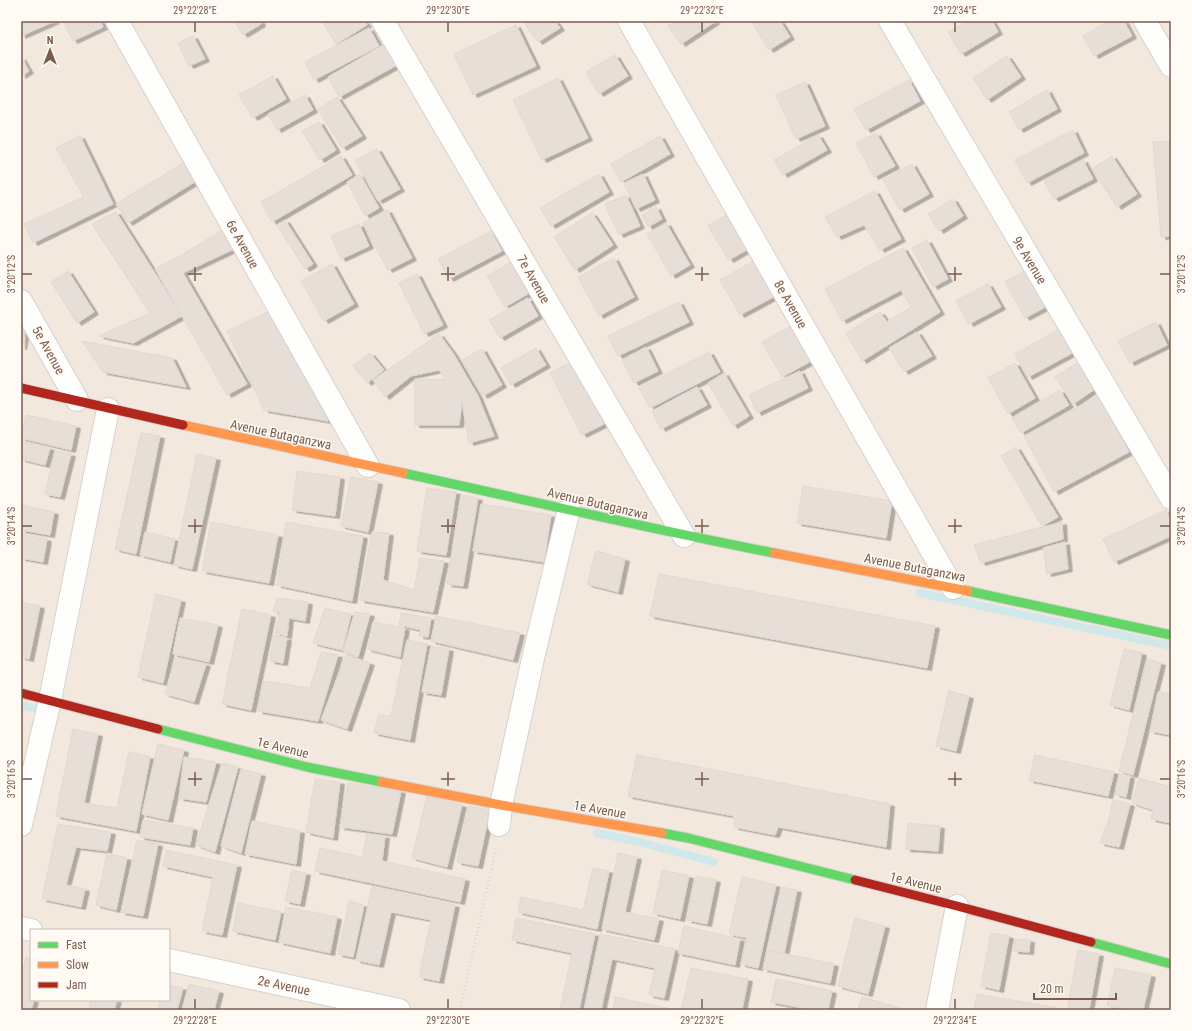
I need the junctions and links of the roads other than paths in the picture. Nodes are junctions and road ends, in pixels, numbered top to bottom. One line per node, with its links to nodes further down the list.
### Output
1 (117, 21): 11 (street, 6e Avenue)
2 (383, 21): 14 (street, 7e Avenue)
3 (629, 21): 15 (street, 8e Avenue)
4 (890, 21): 12 (street, 9e Avenue)
5 (1145, 21): 6 (street)
6 (1171, 66)
7 (21, 301): 9 (street, 5e Avenue)
8 (21, 388): 9 (street, Avenue Butaganzwa)
9 (77, 400): 10 (street, Avenue Butaganzwa)
10 (108, 409): 11 (street, Avenue Butaganzwa); 18 (street)
11 (368, 466): 13 (street, Avenue Butaganzwa)
12 (1171, 498)
13 (569, 509): 14 (street, Avenue Butaganzwa); 19 (street)
14 (684, 536): 15 (street, Avenue Butaganzwa)
15 (953, 588): 16 (street, Avenue Butaganzwa)
16 (1171, 634)
17 (21, 693): 18 (street, 1e Avenue)
18 (50, 700): 19 (street, 1e Avenue); 20 (street)
19 (500, 815): 21 (street, 1e Avenue)
20 (21, 825)
21 (957, 906): 23 (street, 1e Avenue); 25 (street)
22 (170, 960): 24 (street, 2e Avenue)
23 (1171, 964)
24 (400, 1010)
25 (936, 1010)

